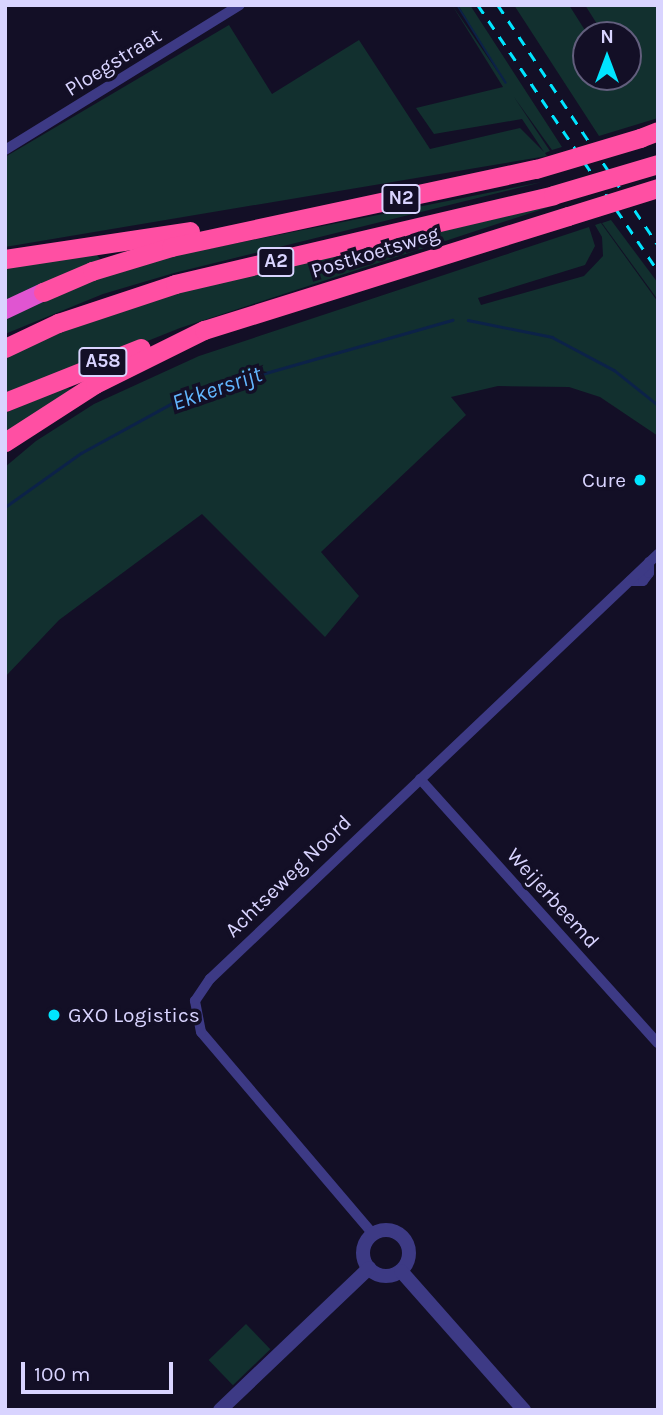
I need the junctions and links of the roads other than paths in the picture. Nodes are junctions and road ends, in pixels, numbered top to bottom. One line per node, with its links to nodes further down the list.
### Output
1 (240, 5): 3 (street, Ploegstraat)
2 (649, 134): 6 (highway, Postkoetsweg / N2, bridge)
3 (5, 150)
4 (658, 164): 11 (highway, Postkoetsweg / A2, bridge)
5 (658, 188): 10 (highway, Postkoetsweg / A2, bridge)
6 (265, 224): 7 (highway, N2); 8 (highway, Postkoetsweg / N2)
7 (5, 259)
8 (43, 292): 9 (highway, Postkoetsweg / N2)
9 (5, 310)
10 (204, 330): 12 (highway, A58); 13 (highway, Postkoetsweg / A2)
11 (5, 348)
12 (5, 402)
13 (5, 442)
14 (658, 554): 15 (street, Achtseweg Noord)
15 (420, 779): 16 (street, Weijerbeemd); 17 (street, Achtseweg Noord)
16 (658, 1043)
17 (373, 1234): 18 (street); 19 (street)
18 (369, 1268): 19 (street); 20 (street)
19 (401, 1271): 21 (street)
20 (220, 1410)
21 (524, 1410)

